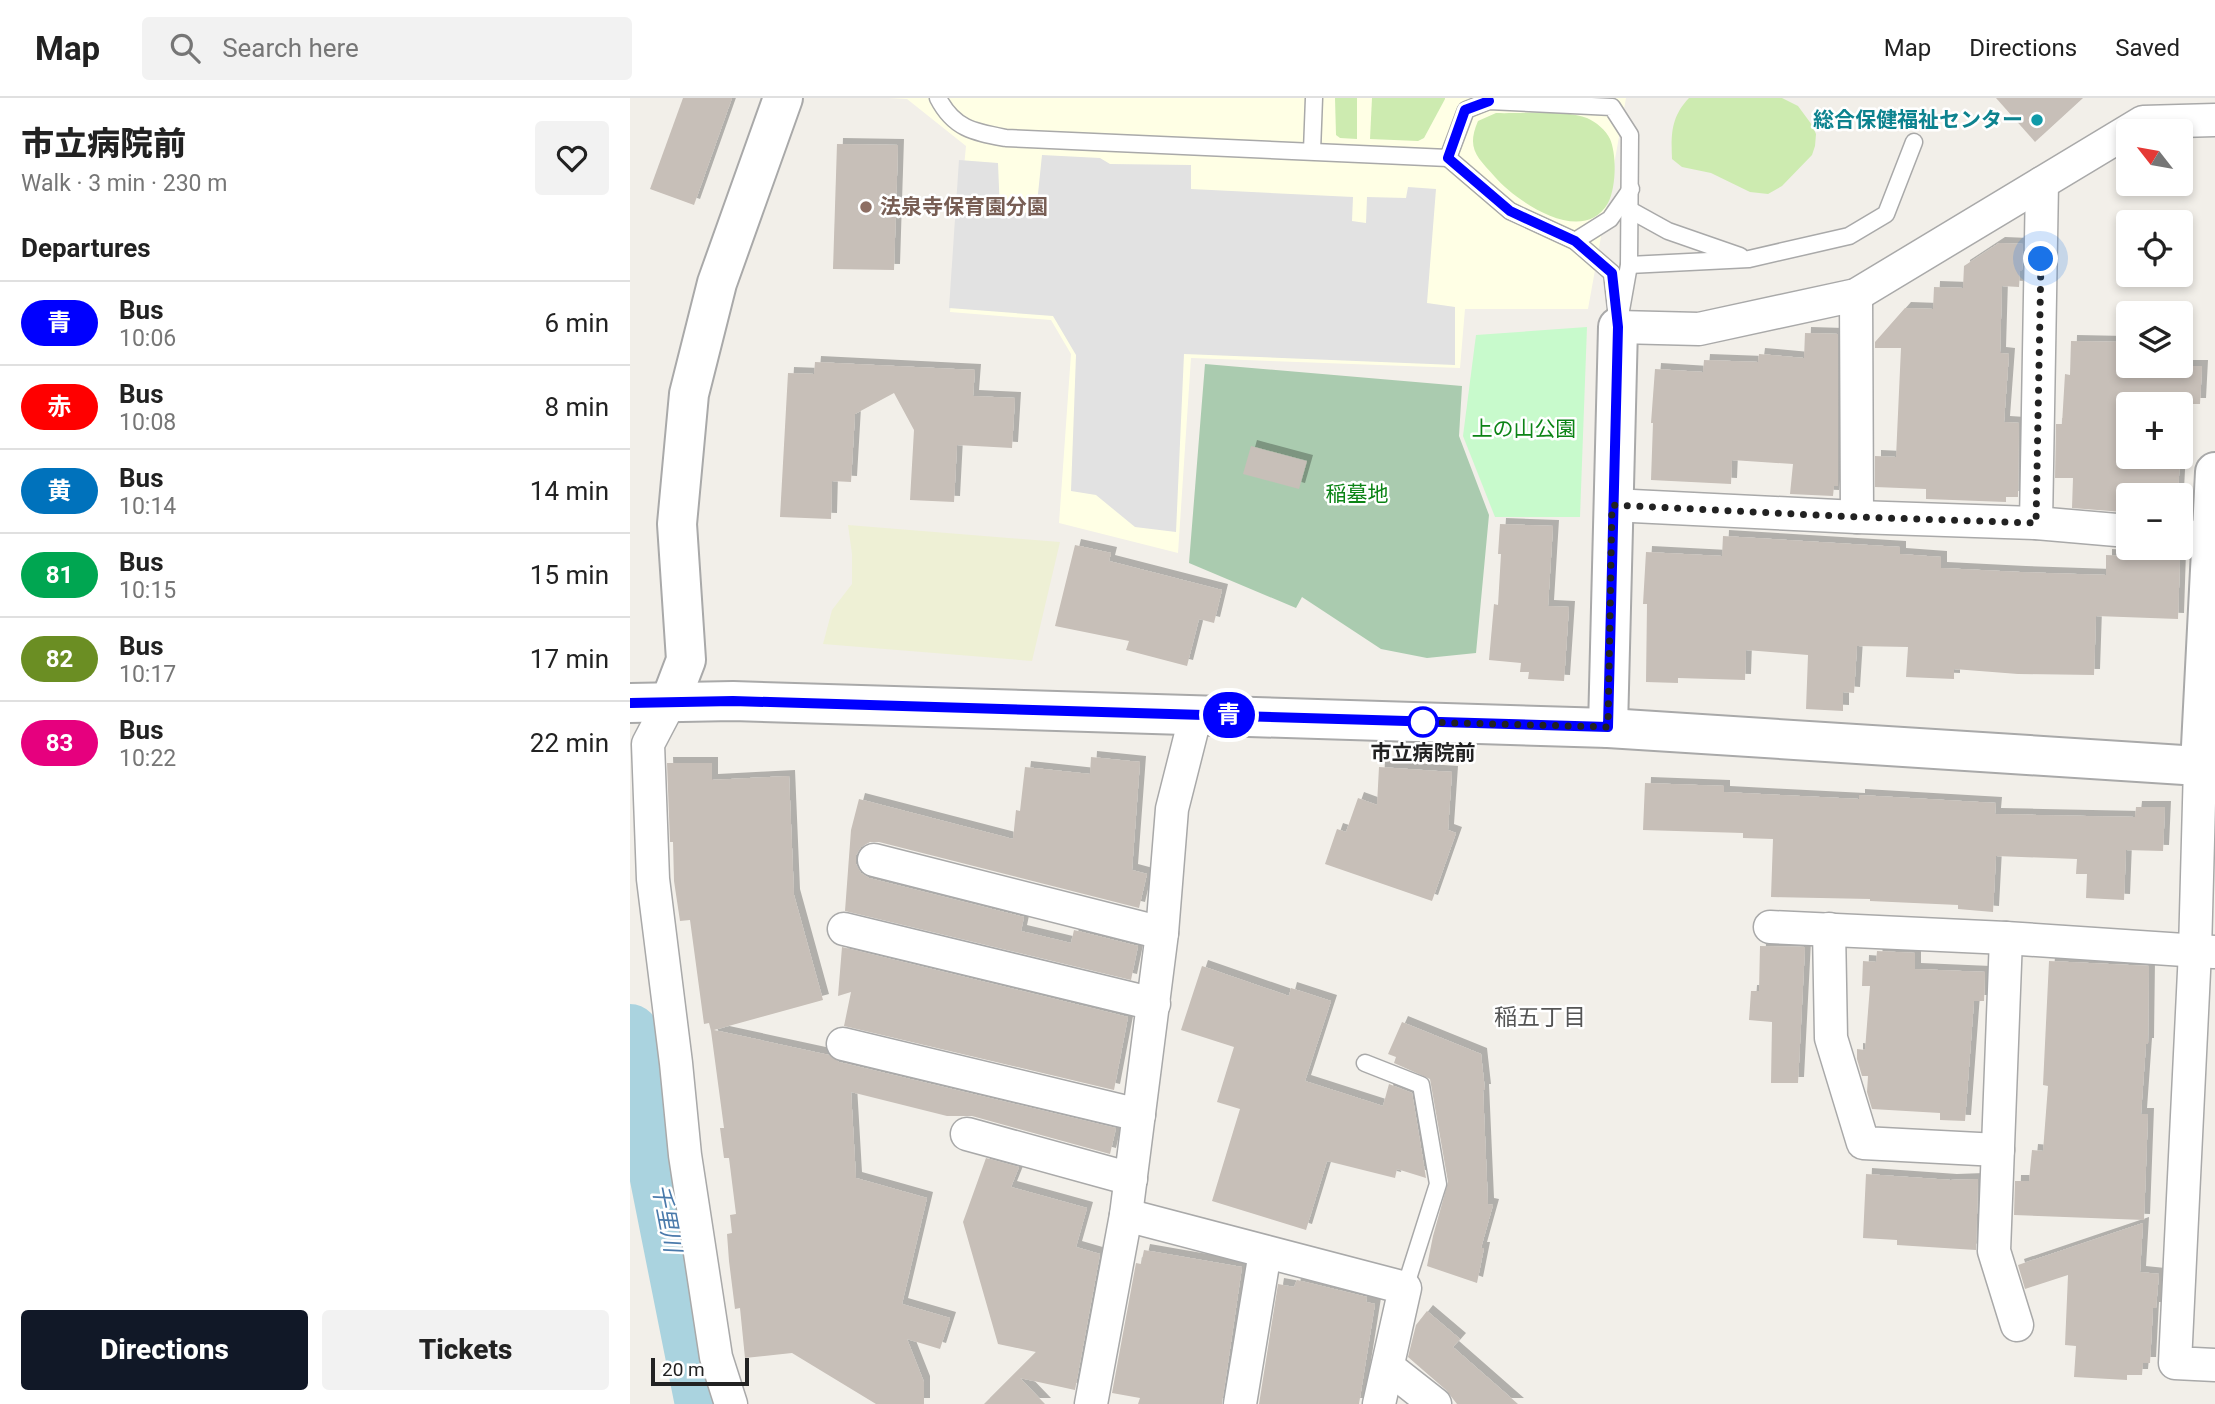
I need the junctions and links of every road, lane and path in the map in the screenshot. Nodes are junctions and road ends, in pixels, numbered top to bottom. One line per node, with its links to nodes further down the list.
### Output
1 (783, 98): 24 (street)
2 (939, 98): 7 (lane)
3 (1314, 98): 7 (lane)
4 (1487, 99): 8 (lane); 10 (lane)
5 (2215, 120): 9 (street)
6 (1914, 142): 13 (lane)
7 (1312, 151): 8 (lane)
8 (1448, 158): 12 (lane)
9 (2042, 183): 15 (street); 20 (street)
10 (1631, 189): 11 (lane); 12 (lane)
11 (1630, 210): 13 (lane); 14 (lane)
12 (1575, 241): 16 (lane)
13 (1749, 259): 14 (lane)
14 (1629, 265): 16 (lane)
15 (1856, 295): 16 (street); 19 (street)
16 (1618, 327): 18 (street)
17 (2215, 472): 22 (street)
18 (1612, 505): 19 (street); 27 (street)
19 (1857, 517): 20 (street)
20 (2036, 523): 21 (street)
21 (2116, 530)
22 (2196, 537): 23 (street)
23 (2212, 598): 28 (street)
24 (670, 702): 25 (street); 26 (street); 49 (street)
25 (630, 703)
26 (1196, 714): 27 (street); 33 (street)
27 (1608, 727): 28 (street)
28 (2208, 767): 35 (street)
29 (874, 860): 33 (street)
30 (1770, 927): 32 (street)
31 (844, 929): 36 (street)
32 (1829, 929): 34 (street); 41 (street)
33 (1163, 933): 36 (street)
34 (2007, 937): 35 (street); 41 (street)
35 (2205, 951): 47 (street)
36 (1154, 1004): 39 (street)
37 (843, 1044): 39 (street)
38 (1365, 1063): 45 (lane)
39 (1139, 1115): 42 (street)
40 (967, 1134): 42 (street)
41 (1998, 1150): 46 (street)
42 (1131, 1179): 43 (street)
43 (1126, 1215): 44 (street); 50 (street)
44 (1265, 1252): 45 (street); 51 (street)
45 (1405, 1289): 48 (street)
46 (2017, 1325)
47 (2215, 1365)
48 (1388, 1367): 52 (street); 53 (street)
49 (731, 1404)
50 (1091, 1404)
51 (1240, 1404)
52 (1379, 1404)
53 (1435, 1404)

